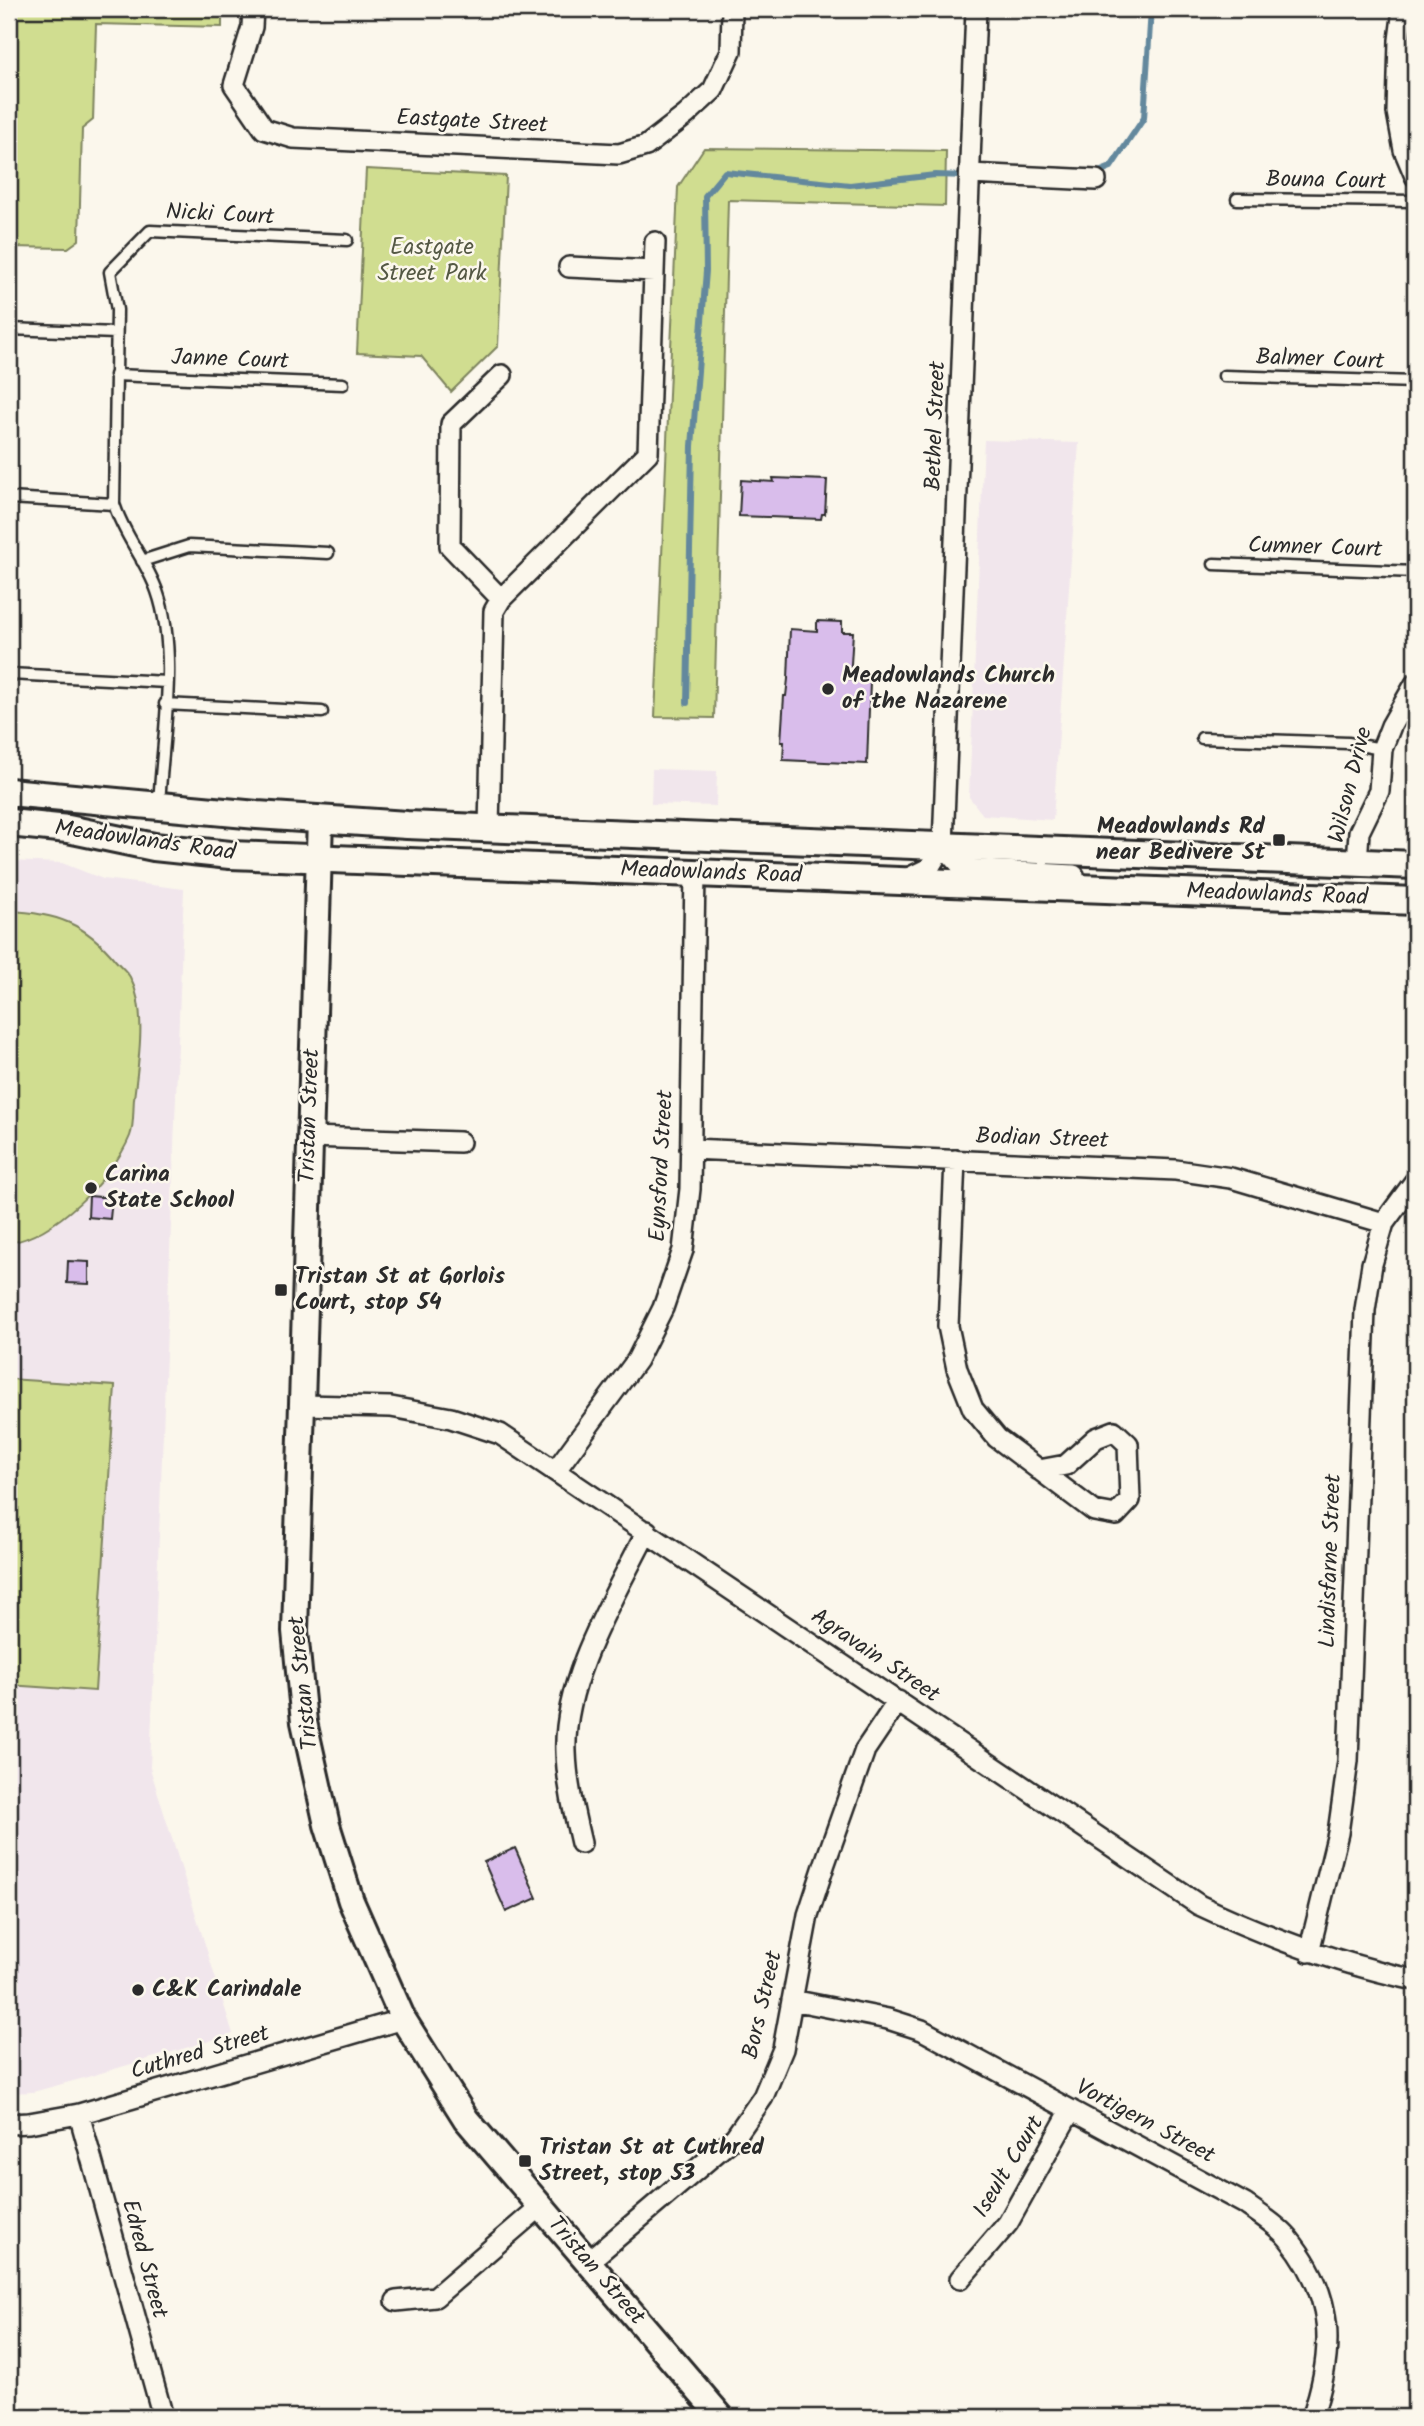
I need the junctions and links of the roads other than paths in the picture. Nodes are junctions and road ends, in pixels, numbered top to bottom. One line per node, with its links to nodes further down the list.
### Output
1 (253, 9): 2 (street, Eastgate Street)
2 (732, 9)
3 (976, 9): 6 (street, Bethel Street)
4 (1403, 9): 5 (street)
5 (1406, 112): 7 (street)
6 (970, 165): 8 (street); 42 (street, Bethel Street)
7 (1415, 176)
8 (1096, 180)
9 (1237, 199): 10 (lane, Bouna Court)
10 (1415, 201)
11 (347, 240): 16 (lane, Nicki Court)
12 (655, 242): 14 (street)
13 (569, 267): 14 (street)
14 (654, 271): 28 (street)
15 (9, 329): 16 (lane)
16 (116, 333): 17 (lane)
17 (115, 375): 21 (lane, Janne Court); 23 (lane)
18 (502, 375): 28 (street)
19 (1224, 376): 20 (lane, Balmer Court)
20 (1415, 382)
21 (343, 384)
22 (9, 498): 23 (lane)
23 (114, 504): 25 (lane)
24 (328, 553): 25 (lane)
25 (142, 561): 30 (lane)
26 (1214, 564): 27 (lane, Cumner Court)
27 (1415, 572)
28 (501, 599): 41 (street)
29 (9, 674): 30 (lane)
30 (167, 682): 32 (lane)
31 (1415, 684): 33 (street, Wilson Drive)
32 (166, 704): 34 (lane); 38 (lane)
33 (1410, 709): 36 (street, Wilson Drive)
34 (322, 712)
35 (1202, 738): 36 (lane)
36 (1382, 749): 44 (street, Wilson Drive)
37 (9, 792): 38 (main road, Meadowlands Road)
38 (159, 807): 39 (main road, Meadowlands Road)
39 (320, 819): 41 (main road, Meadowlands Road); 43 (street, Tristan Street)
40 (9, 823): 43 (main road, Meadowlands Road)
41 (489, 828): 42 (main road, Meadowlands Road)
42 (943, 845): 44 (main road, Meadowlands Road); 47 (street); 48 (street)
43 (318, 857): 46 (main road, Meadowlands Road); 50 (street, Tristan Street)
44 (1357, 863): 45 (main road, Meadowlands Road)
45 (1415, 865)
46 (695, 872): 47 (main road, Meadowlands Road); 52 (street, Eynsford Street)
47 (902, 880): 48 (main road, Meadowlands Road)
48 (1153, 890): 49 (main road, Meadowlands Road)
49 (1415, 901)
50 (310, 1137): 51 (street); 56 (street, Tristan Street)
51 (460, 1142)
52 (690, 1149): 53 (street, Bodian Street); 57 (street, Eynsford Street)
53 (955, 1160): 55 (street, Bodian Street); 58 (street)
54 (1415, 1181): 55 (street, Lindisfarne Street)
55 (1384, 1223): 62 (street, Lindisfarne Street)
56 (302, 1405): 57 (street, Agravain Street); 65 (street, Tristan Street)
57 (556, 1470): 59 (street, Agravain Street)
58 (1040, 1470): 58 (street)
59 (646, 1531): 60 (street, Agravain Street); 61 (street)
60 (898, 1701): 62 (street, Agravain Street); 64 (street, Bors Street)
61 (581, 1843)
62 (1309, 1952): 63 (street, Agravain Street)
63 (1415, 1980)
64 (792, 2000): 66 (street, Vortigern Street); 70 (street, Bors Street)
65 (403, 2019): 67 (street, Cuthred Street); 69 (street, Tristan Street)
66 (1071, 2110): 71 (street, Iseult Court); 75 (street, Vortigern Street)
67 (79, 2114): 68 (street, Cuthred Street); 73 (street, Edred Street)
68 (9, 2124)
69 (541, 2206): 70 (street, Tristan Street); 72 (street)
70 (588, 2262): 74 (street, Tristan Street)
71 (960, 2278)
72 (396, 2301)
73 (163, 2417)
74 (721, 2417)
75 (1312, 2417)

